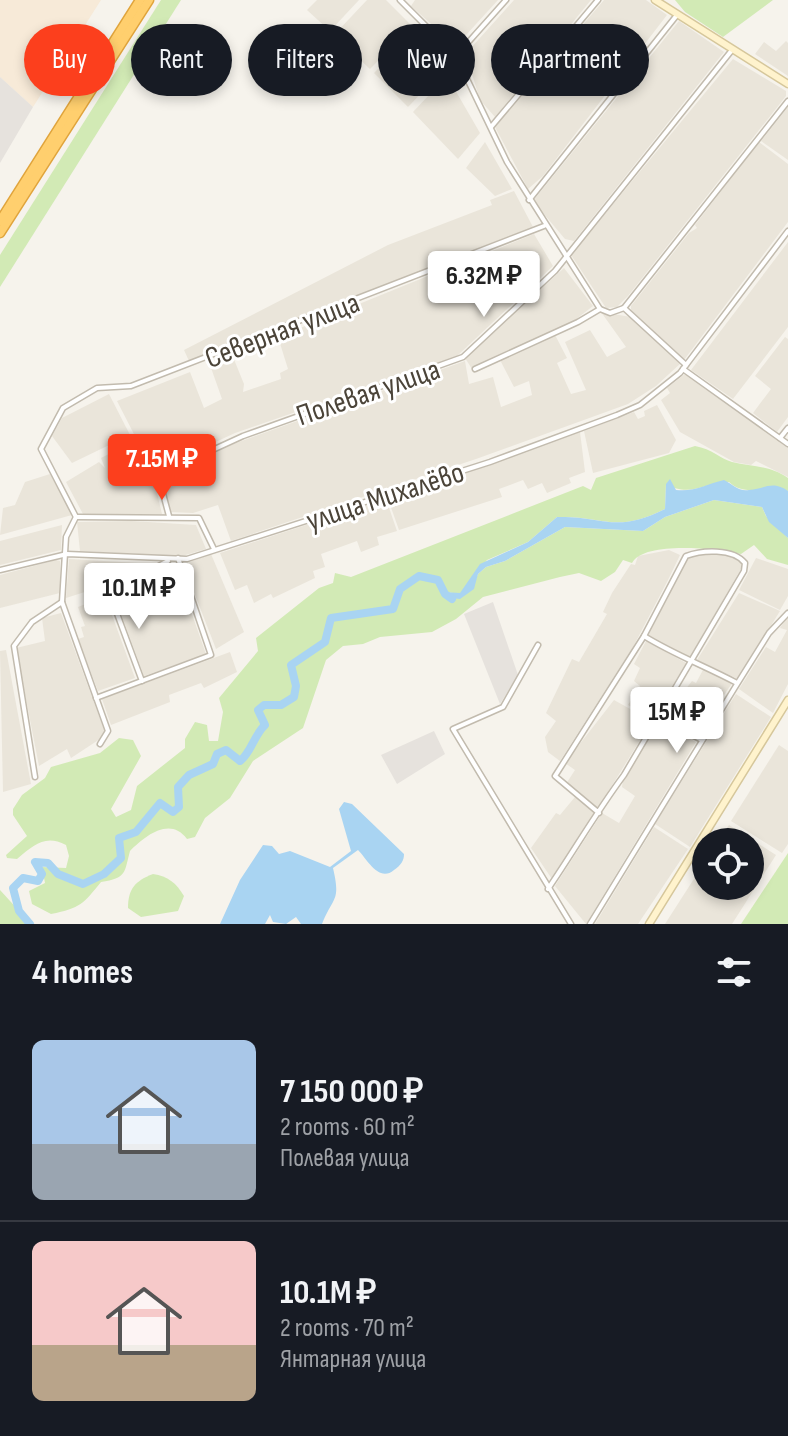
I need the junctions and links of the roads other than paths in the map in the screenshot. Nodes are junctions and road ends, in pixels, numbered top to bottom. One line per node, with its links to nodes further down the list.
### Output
1 (140, 0): 18 (highway)
2 (149, 0): 21 (highway)
3 (400, 0): 8 (street)
4 (411, 0): 8 (street)
5 (506, 0): 11 (street)
6 (598, 0): 16 (street)
7 (655, 0): 9 (main road)
8 (407, 6): 10 (street)
9 (677, 15): 12 (main road); 17 (street)
10 (425, 24)
11 (475, 35)
12 (732, 50): 13 (main road); 22 (street, Полевая улица)
13 (788, 84)
14 (475, 95): 16 (street)
15 (788, 101): 23 (street)
16 (491, 127): 17 (street)
17 (529, 200): 19 (street)
18 (0, 221)
19 (544, 226): 22 (street); 31 (street, Северная улица)
20 (788, 231): 25 (street, улица Михалёво)
21 (0, 233)
22 (567, 254): 24 (street); 30 (street, Полевая улица)
23 (624, 308): 24 (street); 25 (street)
24 (600, 309): 26 (street)
25 (685, 367): 28 (street); 32 (street, улица Михалёво)
26 (475, 369)
27 (788, 428): 28 (street)
28 (780, 438): 29 (street)
29 (788, 444)
30 (169, 516): 31 (street); 32 (street)
31 (76, 517): 33 (street)
32 (214, 549): 34 (street, улица Михалёво)
33 (67, 554): 35 (street, улица Михалёво); 36 (street, улица Михалёво); 37 (street)
34 (178, 558): 35 (street, улица Михалёво); 42 (street)
35 (169, 560): 42 (street)
36 (0, 570)
37 (62, 602): 44 (street); 49 (street)
38 (788, 613): 43 (street)
39 (644, 636): 41 (street); 41 (street); 50 (street)
40 (538, 645): 51 (street)
41 (693, 661): 43 (street); 46 (street)
42 (142, 681): 44 (street)
43 (738, 683): 47 (street)
44 (96, 698): 48 (street)
45 (788, 700): 54 (main road)
46 (657, 717): 47 (street); 50 (street)
47 (702, 740): 53 (street)
48 (100, 744)
49 (35, 777)
50 (599, 813): 51 (street)
51 (548, 889): 52 (street)
52 (571, 924)
53 (590, 924)
54 (649, 924)

